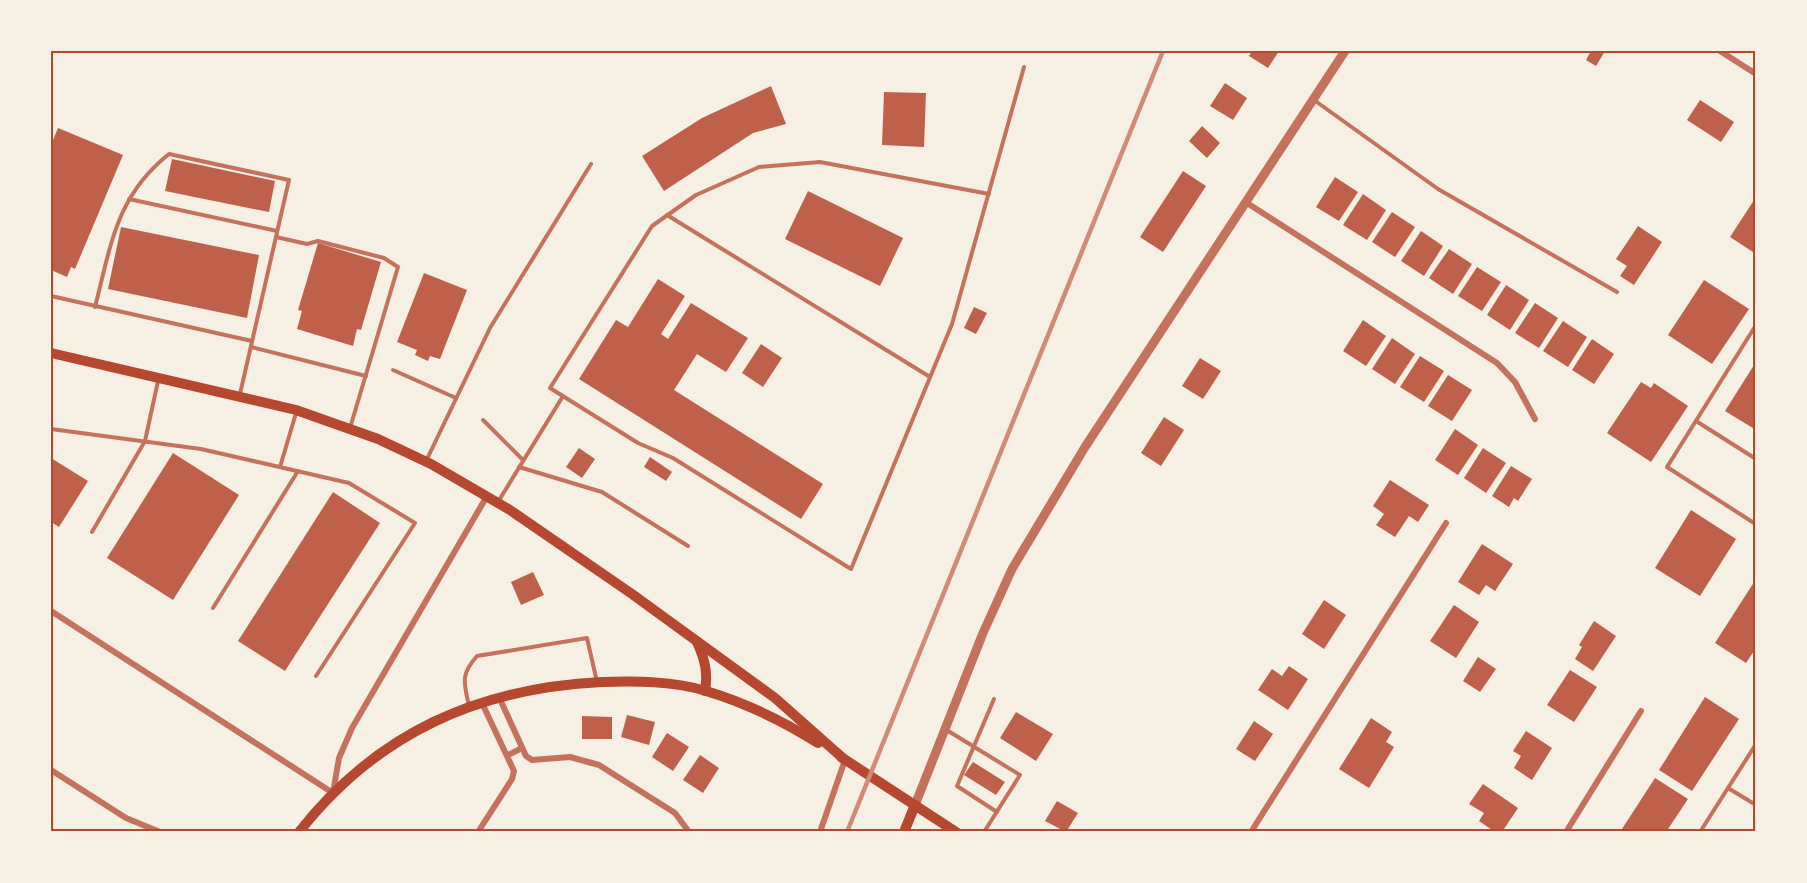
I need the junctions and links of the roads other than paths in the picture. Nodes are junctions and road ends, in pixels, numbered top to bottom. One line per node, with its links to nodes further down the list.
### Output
1 (1345, 51): 5 (street)
2 (1720, 51): 4 (street)
3 (1024, 67): 7 (lane)
4 (1756, 74)
5 (1314, 99): 9 (street); 13 (lane)
6 (591, 164): 26 (lane)
7 (988, 194): 10 (lane); 23 (lane)
8 (129, 199): 11 (lane); 11 (lane); 15 (lane)
9 (1247, 203): 28 (street); 56 (street)
10 (667, 215): 23 (lane); 25 (lane)
11 (278, 231): 12 (lane)
12 (276, 237): 17 (lane); 21 (lane)
13 (1617, 291)
14 (51, 296): 15 (lane)
15 (95, 307): 17 (lane)
16 (1756, 325): 30 (lane)
17 (252, 340): 18 (lane)
18 (251, 347): 21 (lane); 24 (lane)
19 (51, 352): 22 (main road)
20 (393, 370): 26 (lane)
21 (366, 376): 32 (lane)
22 (159, 377): 24 (main road); 33 (lane)
23 (930, 377): 25 (lane)
24 (240, 395): 27 (main road)
25 (563, 396): 35 (lane)
26 (456, 398): 36 (lane)
27 (296, 410): 32 (main road); 37 (lane)
28 (1535, 419)
29 (483, 420): 35 (lane)
30 (1696, 421): 34 (lane); 41 (lane)
31 (51, 429): 33 (lane)
32 (350, 429): 36 (main road)
33 (145, 441): 37 (lane); 43 (lane)
34 (1756, 459)
35 (523, 460): 38 (lane)
36 (426, 462): 40 (main road)
37 (280, 467): 39 (lane)
38 (519, 467): 40 (lane); 44 (lane)
39 (298, 471): 45 (lane); 48 (lane)
40 (492, 499): 47 (main road); 64 (street)
41 (1756, 520)
42 (1446, 523): 76 (street)
43 (92, 532)
44 (687, 546)
45 (213, 608)
46 (51, 611): 64 (street)
47 (697, 642): 50 (main road); 61 (main road)
48 (316, 676)
49 (597, 682): 50 (main road); 51 (main road); 54 (lane)
50 (705, 691): 61 (main road)
51 (499, 697): 53 (main road); 59 (street)
52 (994, 699): 58 (lane)
53 (482, 702): 54 (main road); 60 (street)
54 (470, 706): 64 (main road)
55 (1641, 711): 77 (street)
56 (945, 728): 58 (lane); 65 (street)
57 (1756, 744): 63 (lane)
58 (974, 747): 67 (lane); 67 (lane)
59 (522, 748): 60 (street); 71 (street)
60 (508, 755): 70 (street)
61 (845, 760): 65 (main road); 72 (street)
62 (51, 770): 68 (street)
63 (1728, 788): 66 (lane); 78 (lane)
64 (333, 794): 69 (main road)
65 (915, 805): 73 (main road); 74 (main road)
66 (1756, 805)
67 (997, 812): 75 (lane)
68 (160, 832)
69 (298, 832)
70 (478, 832)
71 (689, 832)
72 (820, 832)
73 (904, 832)
74 (956, 832)
75 (984, 832)
76 (1251, 832)
77 (1566, 832)
78 (1700, 832)

